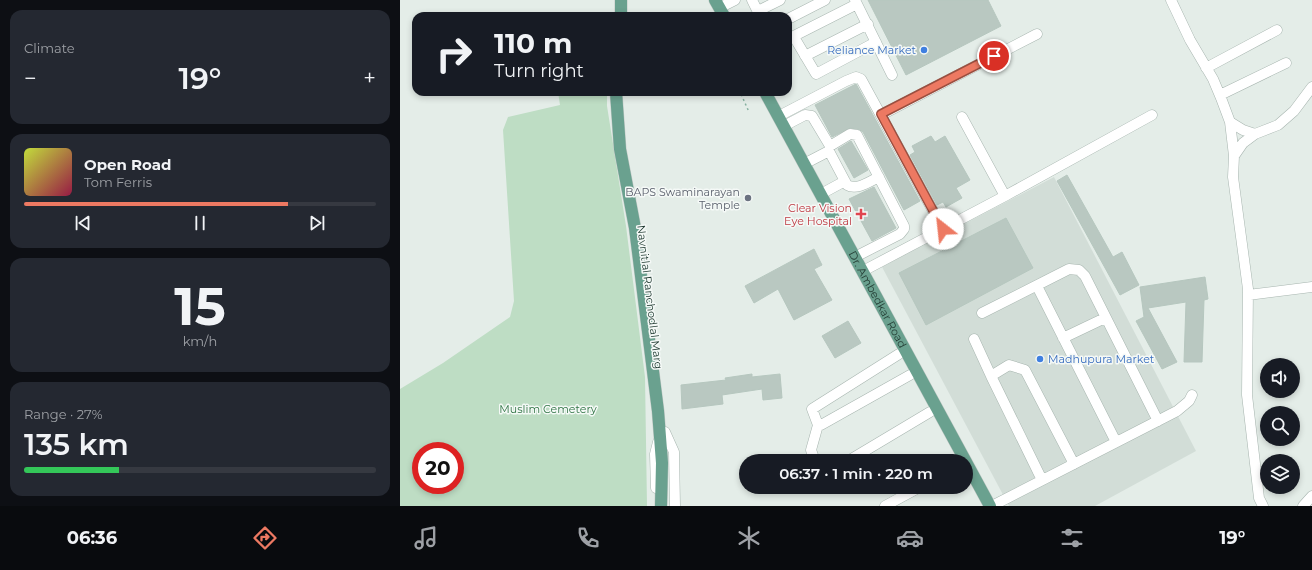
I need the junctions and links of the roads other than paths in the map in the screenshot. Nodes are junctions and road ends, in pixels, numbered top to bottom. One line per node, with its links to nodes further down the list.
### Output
1 (615, 0): 11 (main road)
2 (621, 0): 12 (main road)
3 (707, 0): 10 (main road)
4 (734, 0): 10 (street)
5 (752, 0): 13 (street)
6 (780, 0): 14 (street)
7 (825, 0): 15 (street)
8 (1171, 0): 24 (street)
9 (856, 2): 16 (street); 19 (street)
10 (718, 10)
11 (615, 12)
12 (621, 12)
13 (758, 12)
14 (762, 12)
15 (792, 17)
16 (868, 24): 21 (street); 22 (street)
17 (1277, 30): 24 (street)
18 (1036, 34): 32 (street)
19 (792, 37)
20 (792, 39): 22 (street)
21 (876, 42): 22 (street); 25 (street)
22 (805, 56)
23 (1286, 63): 27 (street)
24 (1206, 68): 27 (street)
25 (892, 75)
26 (1312, 87): 37 (street)
27 (1220, 95): 36 (street)
28 (616, 96): 62 (main road)
29 (622, 96): 62 (main road, Navnitlal Ranchodlal Marg)
30 (759, 96): 55 (main road, Dr. Ambedkar Road)
31 (767, 96): 35 (main road, Dr. Ambedkar Road)
32 (881, 114): 35 (street); 45 (street)
33 (1152, 115): 44 (street)
34 (962, 117): 44 (street)
35 (781, 121): 38 (street); 40 (main road, Dr. Ambedkar Road)
36 (1230, 122): 37 (street); 39 (street)
37 (1255, 134): 39 (street)
38 (829, 148): 40 (street); 41 (street); 42 (street)
39 (1234, 156): 50 (street)
40 (804, 164): 43 (main road, Dr. Ambedkar Road)
41 (879, 177): 42 (street); 46 (street)
42 (845, 181): 43 (street)
43 (821, 194): 46 (main road, Dr. Ambedkar Road)
44 (1005, 196): 45 (street)
45 (943, 229): 47 (street)
46 (855, 257): 47 (main road, Dr. Ambedkar Road)
47 (863, 271): 79 (main road, Dr. Ambedkar Road)
48 (1037, 286): 51 (street); 52 (street); 53 (street)
49 (1312, 286): 50 (street)
50 (1248, 295): 80 (street)
51 (982, 313)
52 (1105, 318): 53 (street); 60 (street)
53 (1063, 338): 63 (street)
54 (974, 339): 57 (street)
55 (899, 354): 56 (main road, Dr. Ambedkar Road); 61 (street)
56 (910, 375): 59 (main road, Dr. Ambedkar Road); 61 (street)
57 (991, 376): 68 (street); 69 (street)
58 (1192, 395): 60 (street)
59 (930, 412): 65 (street); 66 (main road, Dr. Ambedkar Road)
60 (1158, 421): 63 (street)
61 (818, 425): 64 (street)
62 (662, 433): 67 (main road); 73 (street); 76 (street)
63 (1116, 442): 68 (street)
64 (812, 454)
65 (860, 454)
66 (954, 454)
67 (664, 463): 74 (main road); 75 (main road)
68 (1074, 464): 69 (street)
69 (1042, 480): 79 (street)
70 (973, 489): 78 (main road)
71 (907, 494): 77 (street)
72 (1312, 496): 81 (street)
73 (655, 506)
74 (661, 506)
75 (667, 506)
76 (675, 506)
77 (885, 506)
78 (982, 506)
79 (991, 506)
80 (1263, 506)
81 (1303, 506)

